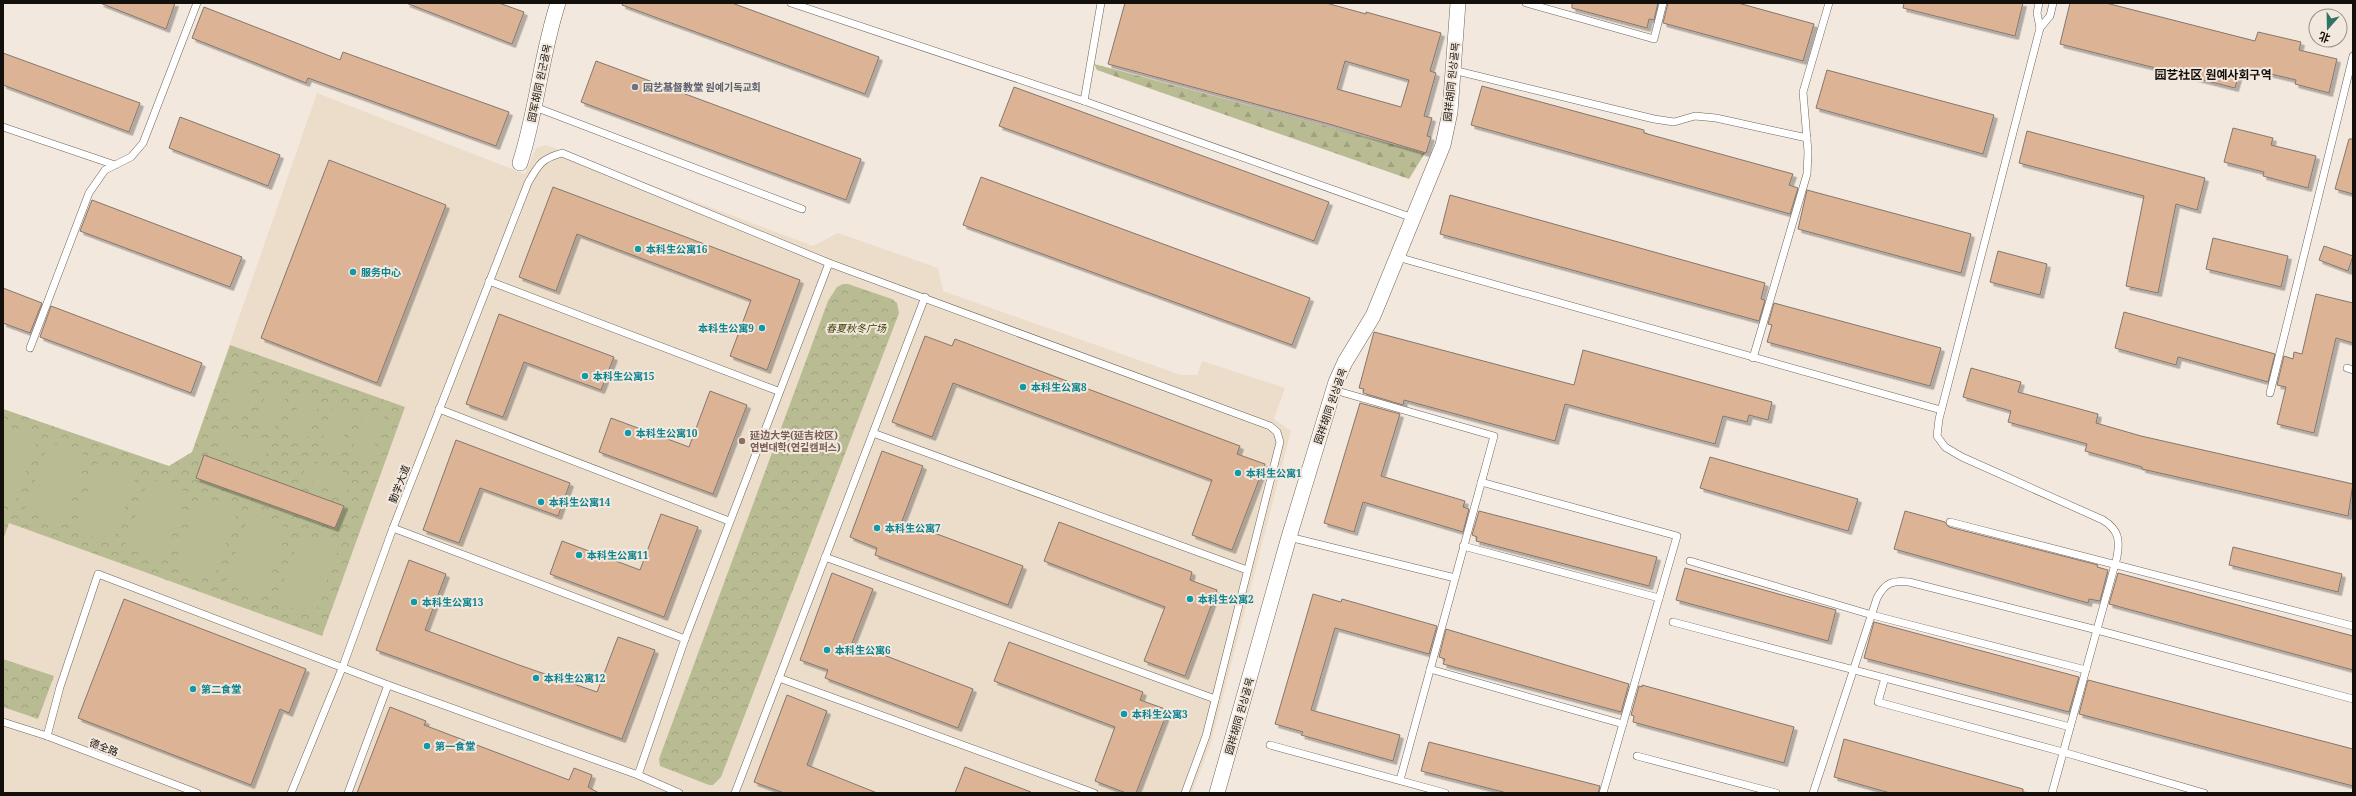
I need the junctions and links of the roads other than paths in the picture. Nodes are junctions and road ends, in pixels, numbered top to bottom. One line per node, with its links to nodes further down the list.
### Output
1 (198, 3): 19 (lane)
2 (558, 3): 15 (street, 园军胡同 원군골목)
3 (791, 3): 14 (lane)
4 (1101, 3): 14 (lane)
5 (1526, 3): 6 (lane)
6 (1663, 3)
7 (1829, 3): 17 (lane)
8 (2039, 3): 11 (lane)
9 (2053, 3): 11 (lane)
10 (1456, 4): 13 (street, 园祥胡同 원상골목)
11 (2040, 28): 32 (lane)
12 (2353, 56): 30 (lane)
13 (1453, 70): 17 (lane); 21 (street, 园祥胡同 원상골목)
14 (1084, 101): 21 (lane)
15 (535, 107): 18 (street, 园军胡同 원군골목); 20 (lane)
16 (3, 127): 19 (lane)
17 (1807, 138): 27 (lane)
18 (520, 163)
19 (115, 165): 26 (lane)
20 (802, 208)
21 (1413, 218): 22 (street, 园祥胡同 원상골목)
22 (1397, 257): 27 (lane); 28 (street, 园祥胡同 원상골목)
23 (829, 263): 24 (lane, 勤学大道); 25 (lane, 勤学大道); 29 (lane)
24 (489, 281): 29 (lane); 31 (lane, 勤学大道)
25 (925, 297): 33 (lane); 43 (lane, 勤学大道)
26 (30, 348)
27 (1754, 358): 32 (lane)
28 (1334, 390): 34 (lane); 38 (street, 园祥胡同 원상골목)
29 (778, 391): 35 (lane)
30 (2270, 392)
31 (439, 409): 35 (lane); 37 (lane, 勤学大道)
32 (1941, 410): 42 (lane)
33 (873, 433): 40 (lane); 43 (lane)
34 (1481, 482): 39 (lane); 45 (lane)
35 (729, 521): 50 (lane)
36 (1950, 522): 42 (lane)
37 (393, 528): 50 (lane); 51 (lane, 勤学大道)
38 (1289, 538): 44 (lane); 76 (street, 园祥胡同 원상골목)
39 (1464, 546): 44 (lane); 45 (lane)
40 (825, 557): 55 (lane); 58 (lane)
41 (1690, 561): 46 (lane)
42 (2115, 564): 48 (lane); 49 (lane)
43 (1247, 570): 58 (lane, 勤学大道)
44 (1455, 578): 52 (lane)
45 (1659, 598): 61 (lane)
46 (1872, 614): 49 (lane); 53 (lane); 54 (lane)
47 (1673, 622): 53 (lane)
48 (2353, 626)
49 (2097, 630): 54 (lane); 59 (lane)
50 (685, 639): 67 (lane)
51 (343, 666): 57 (lane); 63 (lane); 70 (lane, 勤学大道)
52 (1430, 668): 61 (lane); 68 (lane)
53 (1854, 669): 56 (lane); 80 (lane)
54 (2086, 670): 62 (lane)
55 (779, 678): 73 (lane); 74 (lane)
56 (1885, 678): 62 (lane); 65 (lane)
57 (388, 685): 67 (lane); 71 (lane)
58 (1215, 699): 75 (lane, 勤学大道)
59 (2353, 699)
60 (3, 722): 63 (lane, 德全路)
61 (1623, 724): 78 (lane)
62 (2070, 727): 65 (lane)
63 (47, 736): 69 (lane, 德全路)
64 (1270, 745): 68 (lane)
65 (2063, 752): 81 (lane); 82 (lane)
66 (1637, 756): 79 (lane)
67 (638, 775): 72 (lane)
68 (1400, 780): 77 (lane)
69 (197, 793)
70 (292, 793)
71 (348, 793)
72 (679, 793)
73 (735, 793)
74 (1094, 793)
75 (1185, 793)
76 (1217, 793)
77 (1446, 793)
78 (1603, 793)
79 (1776, 793)
80 (1813, 793)
81 (2052, 793)
82 (2204, 793)

